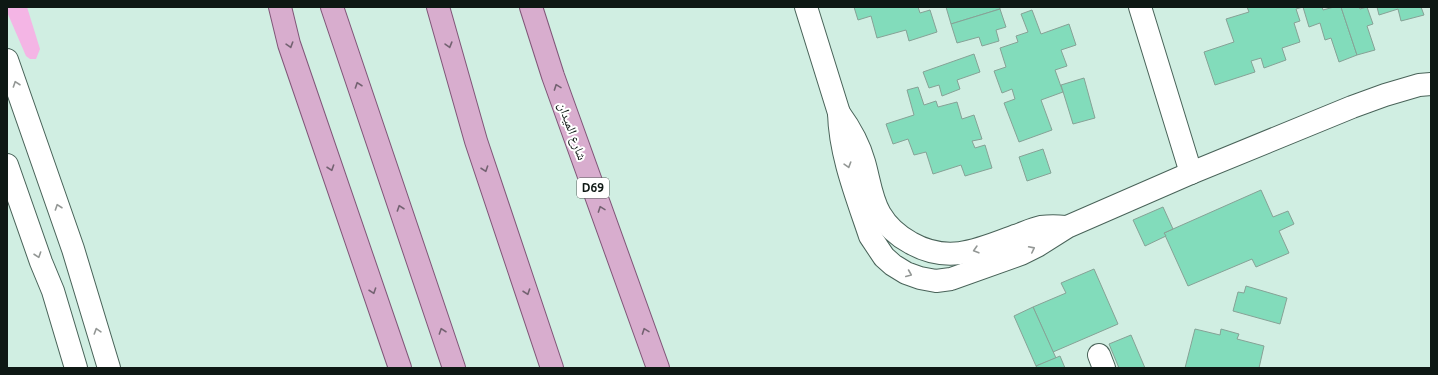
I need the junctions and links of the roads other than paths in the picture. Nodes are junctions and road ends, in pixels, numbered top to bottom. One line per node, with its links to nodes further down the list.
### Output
1 (280, 7): 16 (main road, one-way to 16)
2 (332, 7): 17 (main road, one-way to 2)
3 (428, 7): 7 (main road)
4 (532, 7): 19 (main road, شارع الميدان / D69, one-way to 4)
5 (806, 7): 10 (street)
6 (1140, 7): 12 (street)
7 (440, 15): 18 (main road, one-way to 18)
8 (7, 60): 15 (street, one-way to 8)
9 (1431, 84): 12 (street)
10 (839, 113): 13 (street, one-way to 10); 13 (street, one-way to 13)
11 (7, 165): 14 (street, one-way to 14)
12 (1191, 173): 13 (street)
13 (1067, 227)
14 (76, 368)
15 (109, 368)
16 (400, 368)
17 (454, 368)
18 (552, 368)
19 (658, 368)

